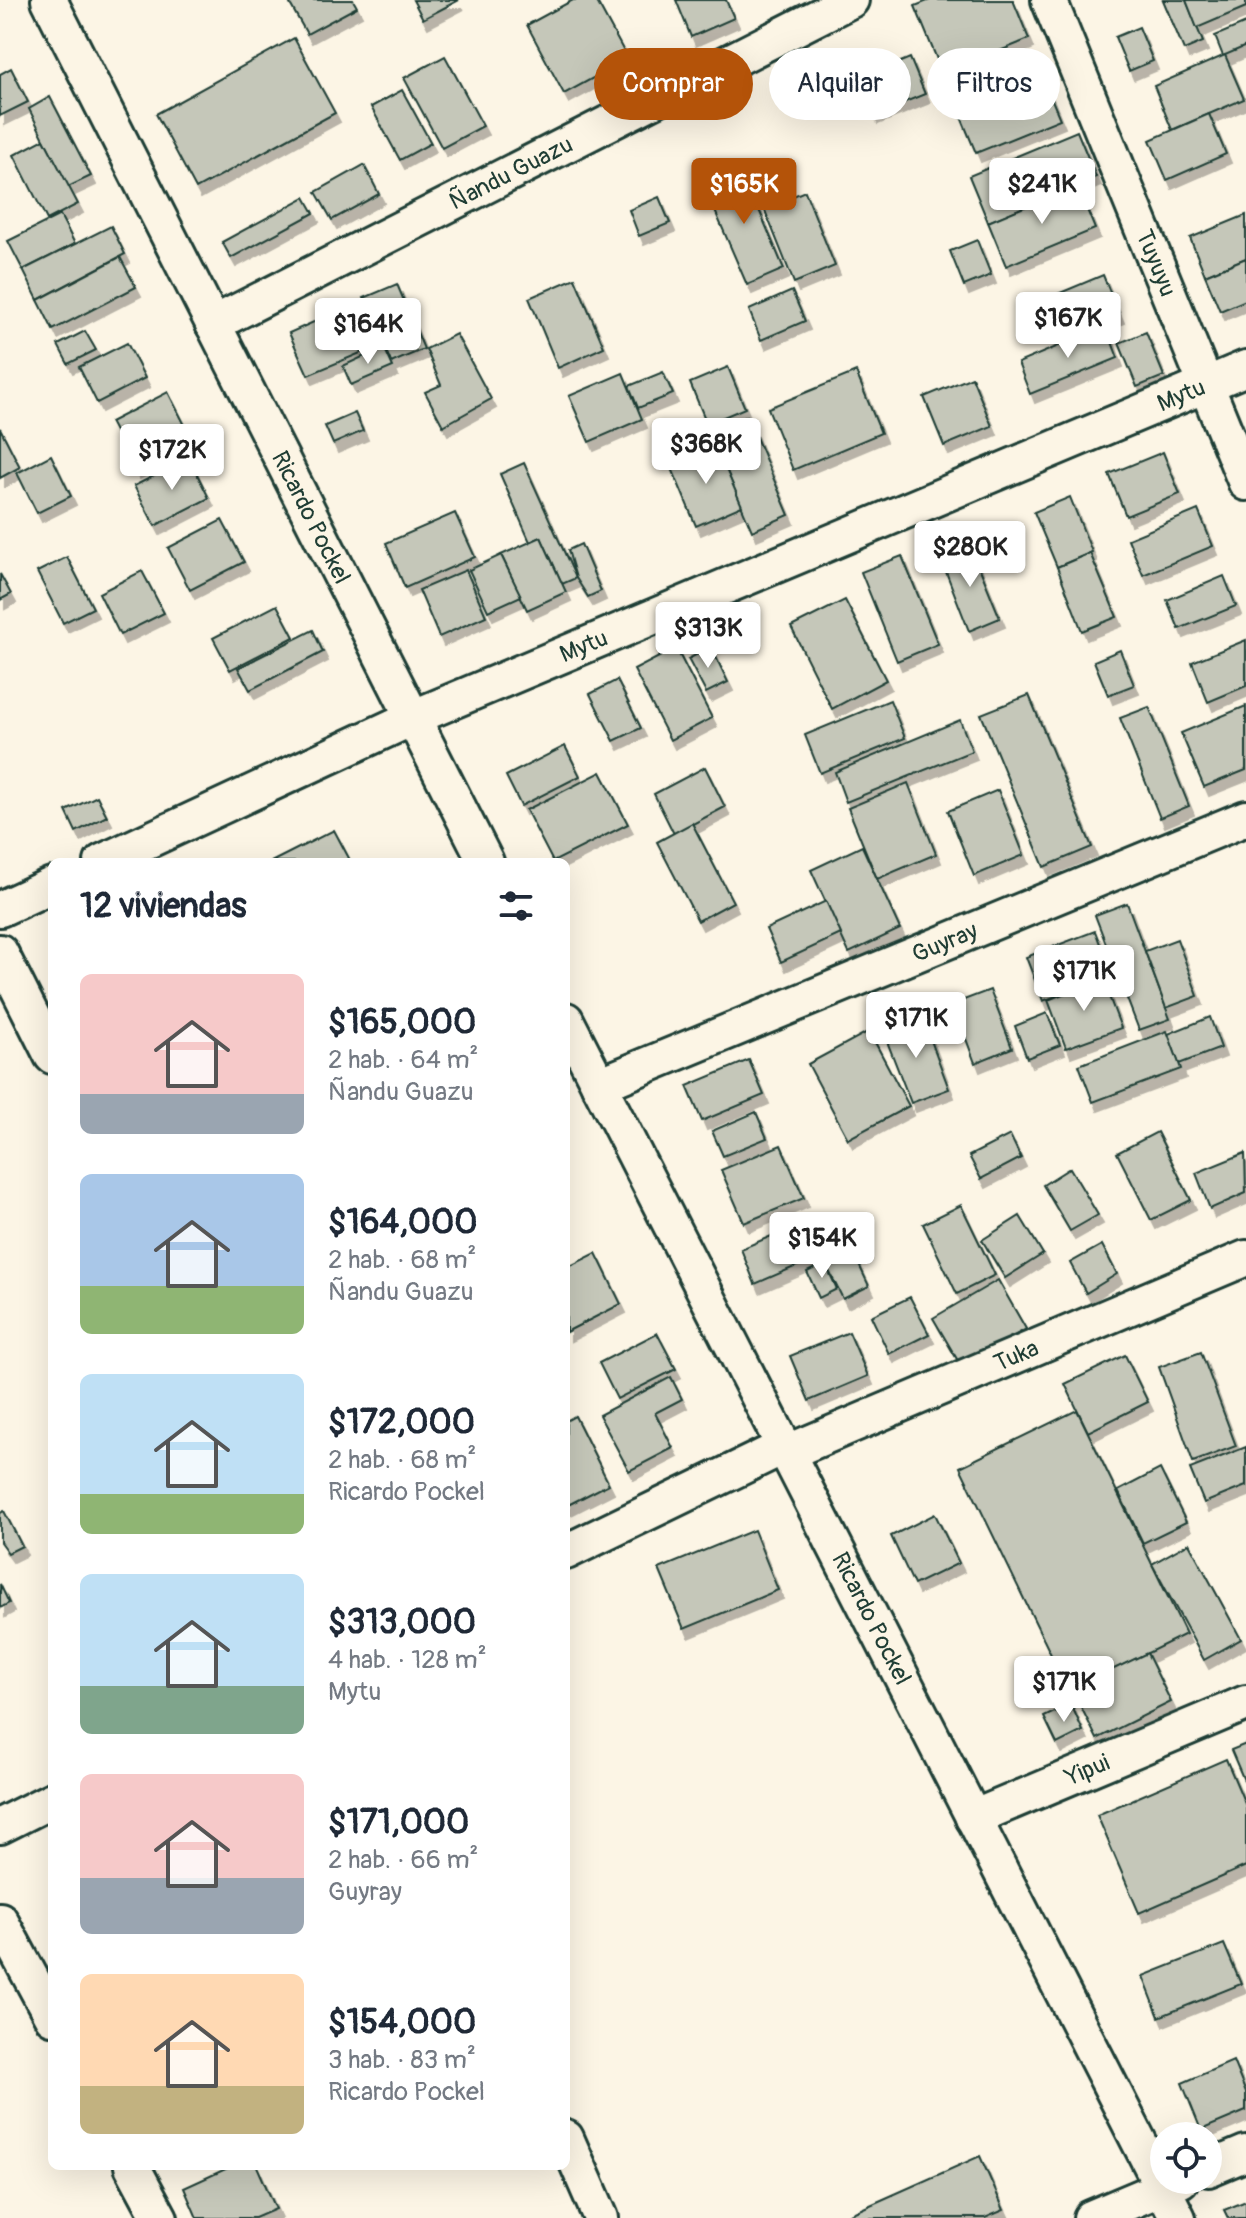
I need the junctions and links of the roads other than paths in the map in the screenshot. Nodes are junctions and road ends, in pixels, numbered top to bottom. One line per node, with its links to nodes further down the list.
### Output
1 (49, 0): 4 (street, Ricardo Pockel)
2 (851, 0): 4 (street, Ñandu Guazu)
3 (1049, 0): 6 (street, Tuyuyu)
4 (213, 324): 8 (street, Ricardo Pockel)
5 (1246, 368): 6 (street, Mytu)
6 (1205, 385): 7 (street, Tuyuyu); 8 (street, Mytu)
7 (1246, 483)
8 (412, 718): 10 (street, Mytu); 11 (street, Ricardo Pockel)
9 (1246, 818): 17 (street, Guyray)
10 (111, 858)
11 (484, 858)
12 (48, 887): 13 (street)
13 (0, 909)
14 (0, 952): 16 (street)
15 (570, 1028): 17 (street, Ricardo Pockel)
16 (48, 1048)
17 (599, 1085): 19 (street, Ricardo Pockel)
18 (1246, 1258): 19 (street, Tuka)
19 (785, 1450): 20 (street, Tuka); 23 (street, Ricardo Pockel)
20 (570, 1550)
21 (1246, 1703): 23 (street, Yipui)
22 (48, 1802): 24 (street)
23 (973, 1818): 27 (street, Ricardo Pockel)
24 (0, 1826)
25 (0, 1920): 26 (street)
26 (48, 2010)
27 (1150, 2144)
28 (570, 2147): 35 (street)
29 (1246, 2153): 30 (street)
30 (1222, 2163)
31 (134, 2170): 34 (street)
32 (1150, 2193): 36 (street)
33 (1174, 2194): 37 (street, Ricardo Pockel)
34 (160, 2218)
35 (601, 2218)
36 (1091, 2218)
37 (1178, 2218)

